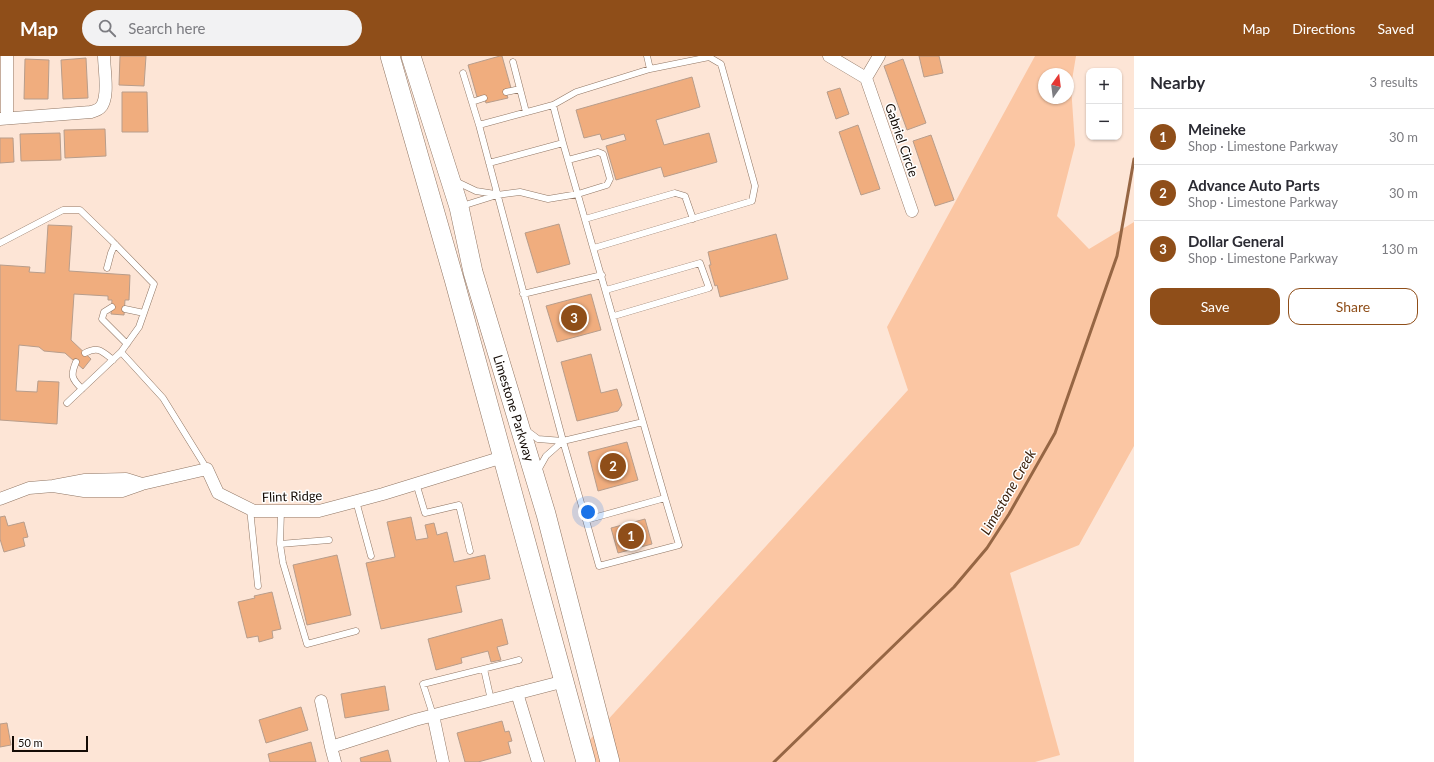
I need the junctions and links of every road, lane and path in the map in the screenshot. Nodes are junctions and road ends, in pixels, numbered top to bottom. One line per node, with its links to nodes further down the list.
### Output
1 (7, 56): 18 (street)
2 (104, 56): 18 (street)
3 (390, 56): 28 (main road, Limestone Parkway)
4 (411, 56): 23 (main road, Limestone Parkway)
5 (647, 56): 9 (lane)
6 (828, 56): 11 (street)
7 (879, 56): 11 (street)
8 (513, 62): 12 (lane)
9 (650, 69): 16 (lane); 30 (lane)
10 (463, 73): 15 (lane)
11 (866, 78): 27 (street, Gabriel Circle)
12 (520, 89): 13 (lane); 17 (lane)
13 (506, 92)
14 (484, 98): 15 (lane)
15 (472, 102): 19 (lane)
16 (553, 105): 17 (lane); 20 (lane)
17 (526, 112): 19 (lane)
18 (4, 118)
19 (479, 125): 22 (lane)
20 (563, 143): 21 (lane); 22 (lane)
21 (568, 160): 25 (lane); 25 (lane)
22 (489, 163): 24 (lane)
23 (447, 173): 24 (lane); 26 (main road, Limestone Parkway)
24 (497, 194): 25 (lane); 26 (lane); 37 (lane)
25 (578, 194): 29 (lane)
26 (458, 208): 28 (main road); 50 (main road, Limestone Parkway)
27 (912, 211)
28 (435, 214): 52 (main road, Limestone Parkway)
29 (585, 219): 30 (lane); 33 (lane)
30 (693, 219): 33 (lane)
31 (0, 243): 32 (lane)
32 (115, 244): 34 (lane); 40 (lane)
33 (594, 248): 35 (lane)
34 (107, 268)
35 (602, 274): 36 (lane); 37 (lane)
36 (606, 290): 41 (lane); 41 (lane)
37 (523, 294): 51 (lane)
38 (112, 307): 42 (lane)
39 (125, 309): 40 (lane)
40 (144, 312): 42 (lane)
41 (614, 316): 49 (lane)
42 (127, 344): 43 (lane)
43 (121, 352): 45 (lane); 53 (lane)
44 (85, 353): 45 (lane)
45 (113, 360): 47 (lane)
46 (76, 362): 47 (lane)
47 (82, 389): 48 (lane)
48 (68, 403)
49 (643, 422): 51 (lane); 56 (lane)
50 (519, 426): 51 (lane); 54 (main road, Limestone Parkway)
51 (563, 441): 54 (lane); 61 (lane)
52 (503, 457): 55 (street, Flint Ridge); 71 (main road, Limestone Parkway)
53 (207, 469): 57 (street); 59 (street, Flint Ridge)
54 (535, 476): 70 (main road, Limestone Parkway)
55 (416, 483): 58 (street, Flint Ridge); 64 (lane)
56 (665, 498): 61 (lane); 61 (lane)
57 (0, 499)
58 (356, 501): 60 (street, Flint Ridge); 65 (lane)
59 (250, 509): 60 (street, Flint Ridge); 66 (lane)
60 (282, 511): 63 (lane)
61 (586, 520)
62 (330, 540): 63 (lane)
63 (280, 544): 67 (lane)
64 (470, 550)
65 (371, 556)
66 (258, 586)
67 (356, 631)
68 (520, 660): 69 (lane)
69 (484, 669): 73 (lane); 75 (lane)
70 (588, 675): 71 (main road); 81 (main road, Limestone Parkway)
71 (565, 681): 72 (street); 80 (main road, Limestone Parkway)
72 (517, 693): 73 (street); 79 (street)
73 (491, 700): 75 (street)
74 (322, 701): 76 (street)
75 (433, 715): 76 (street); 78 (street)
76 (331, 746): 77 (street)
77 (335, 762)
78 (443, 762)
79 (538, 762)
80 (586, 762)
81 (610, 762)

